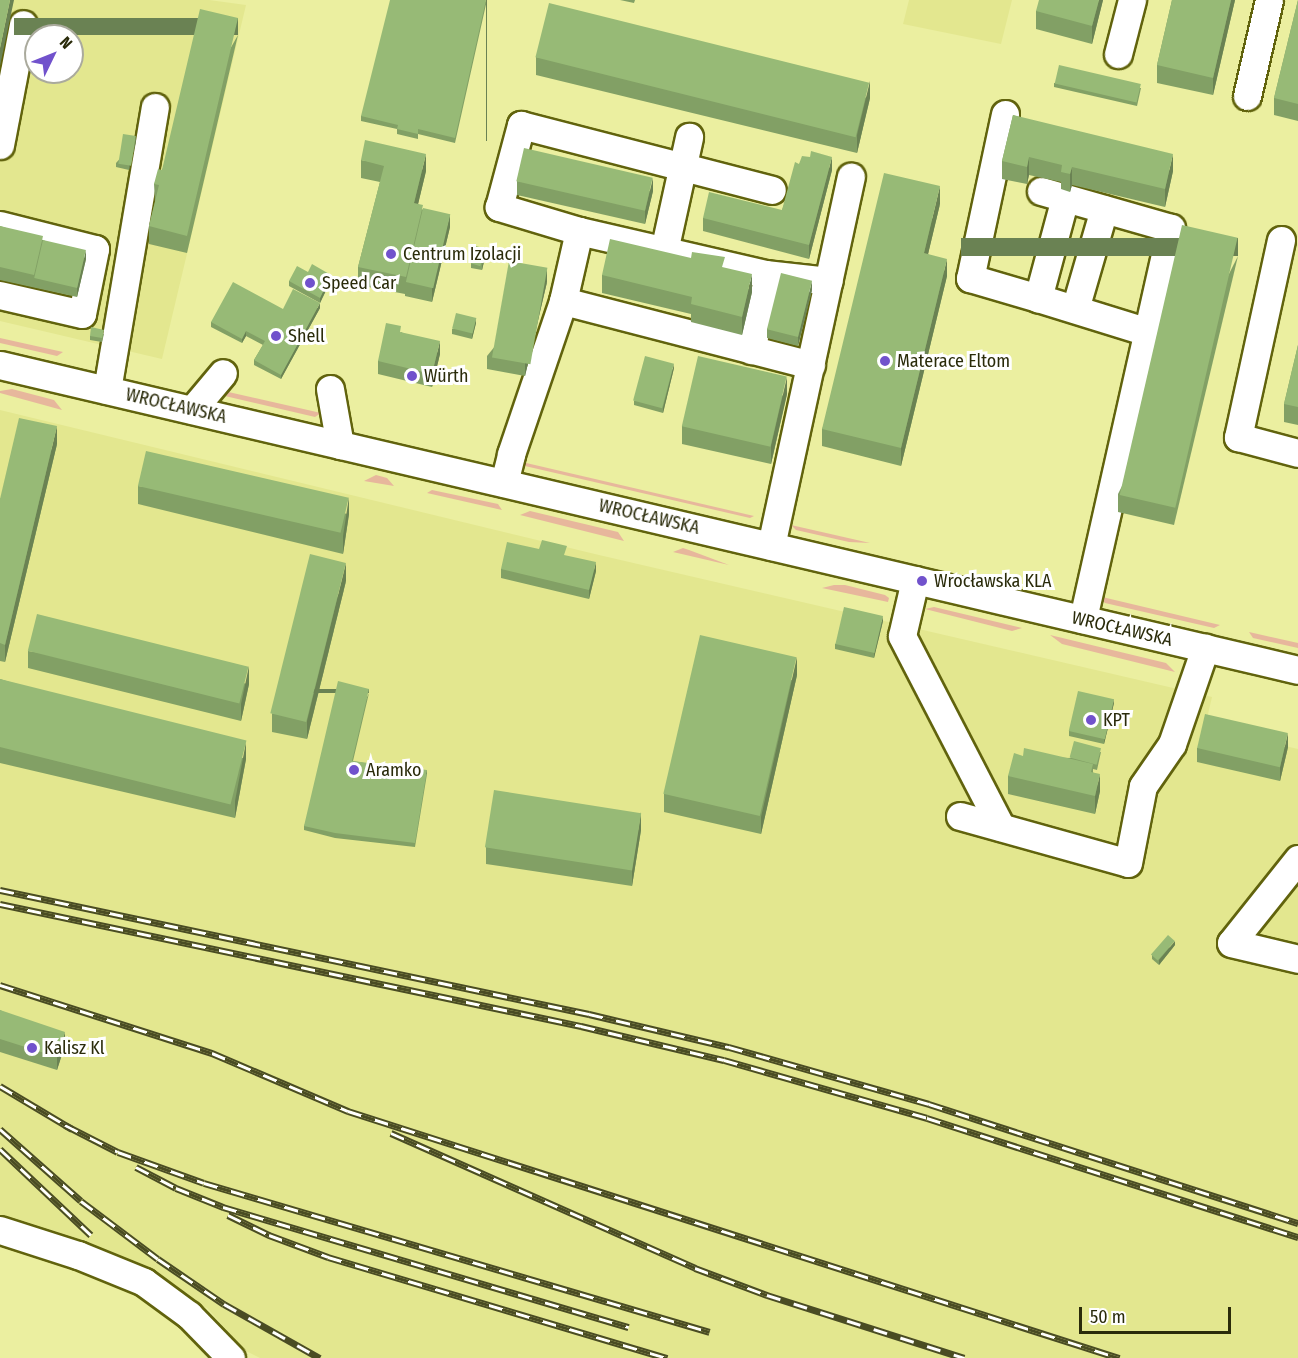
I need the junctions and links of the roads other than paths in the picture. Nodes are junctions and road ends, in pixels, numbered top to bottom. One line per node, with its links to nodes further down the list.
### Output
1 (1132, 0): 4 (street)
2 (1269, 0): 5 (street)
3 (23, 24): 9 (street)
4 (1118, 54)
5 (1247, 96)
6 (155, 107): 30 (street)
7 (1005, 114): 21 (street)
8 (689, 137): 10 (street)
9 (0, 145)
10 (683, 166): 12 (street); 15 (street); 17 (street)
11 (852, 177): 19 (street)
12 (772, 190)
13 (1104, 209): 21 (street); 23 (street); 24 (street)
14 (0, 225): 20 (street)
15 (579, 231): 17 (street); 22 (street)
16 (1281, 240): 33 (street)
17 (664, 251): 18 (street)
18 (768, 274): 19 (street); 25 (street)
19 (829, 281): 26 (street)
20 (0, 296)
21 (1038, 298): 23 (street)
22 (563, 301): 25 (street); 34 (street)
23 (1075, 309): 24 (street)
24 (1148, 332): 37 (street)
25 (752, 350): 26 (street)
26 (811, 364): 35 (street)
27 (0, 365): 30 (street, WROCŁAWSKA)
28 (223, 373): 31 (street)
29 (330, 389): 32 (street)
30 (106, 390): 31 (street, WROCŁAWSKA)
31 (192, 410): 32 (street, WROCŁAWSKA)
32 (340, 445): 34 (street, WROCŁAWSKA)
33 (1298, 453)
34 (504, 483): 35 (street, WROCŁAWSKA)
35 (771, 546): 36 (street, WROCŁAWSKA)
36 (915, 580): 37 (street, WROCŁAWSKA); 41 (street)
37 (1083, 619): 38 (street, WROCŁAWSKA)
38 (1205, 648): 39 (street, WROCŁAWSKA); 41 (street)
39 (1298, 670)
40 (960, 816): 41 (street)
41 (1001, 827)
42 (1298, 859): 43 (street)
43 (1298, 959)
44 (0, 1230): 45 (street)
45 (231, 1358)

